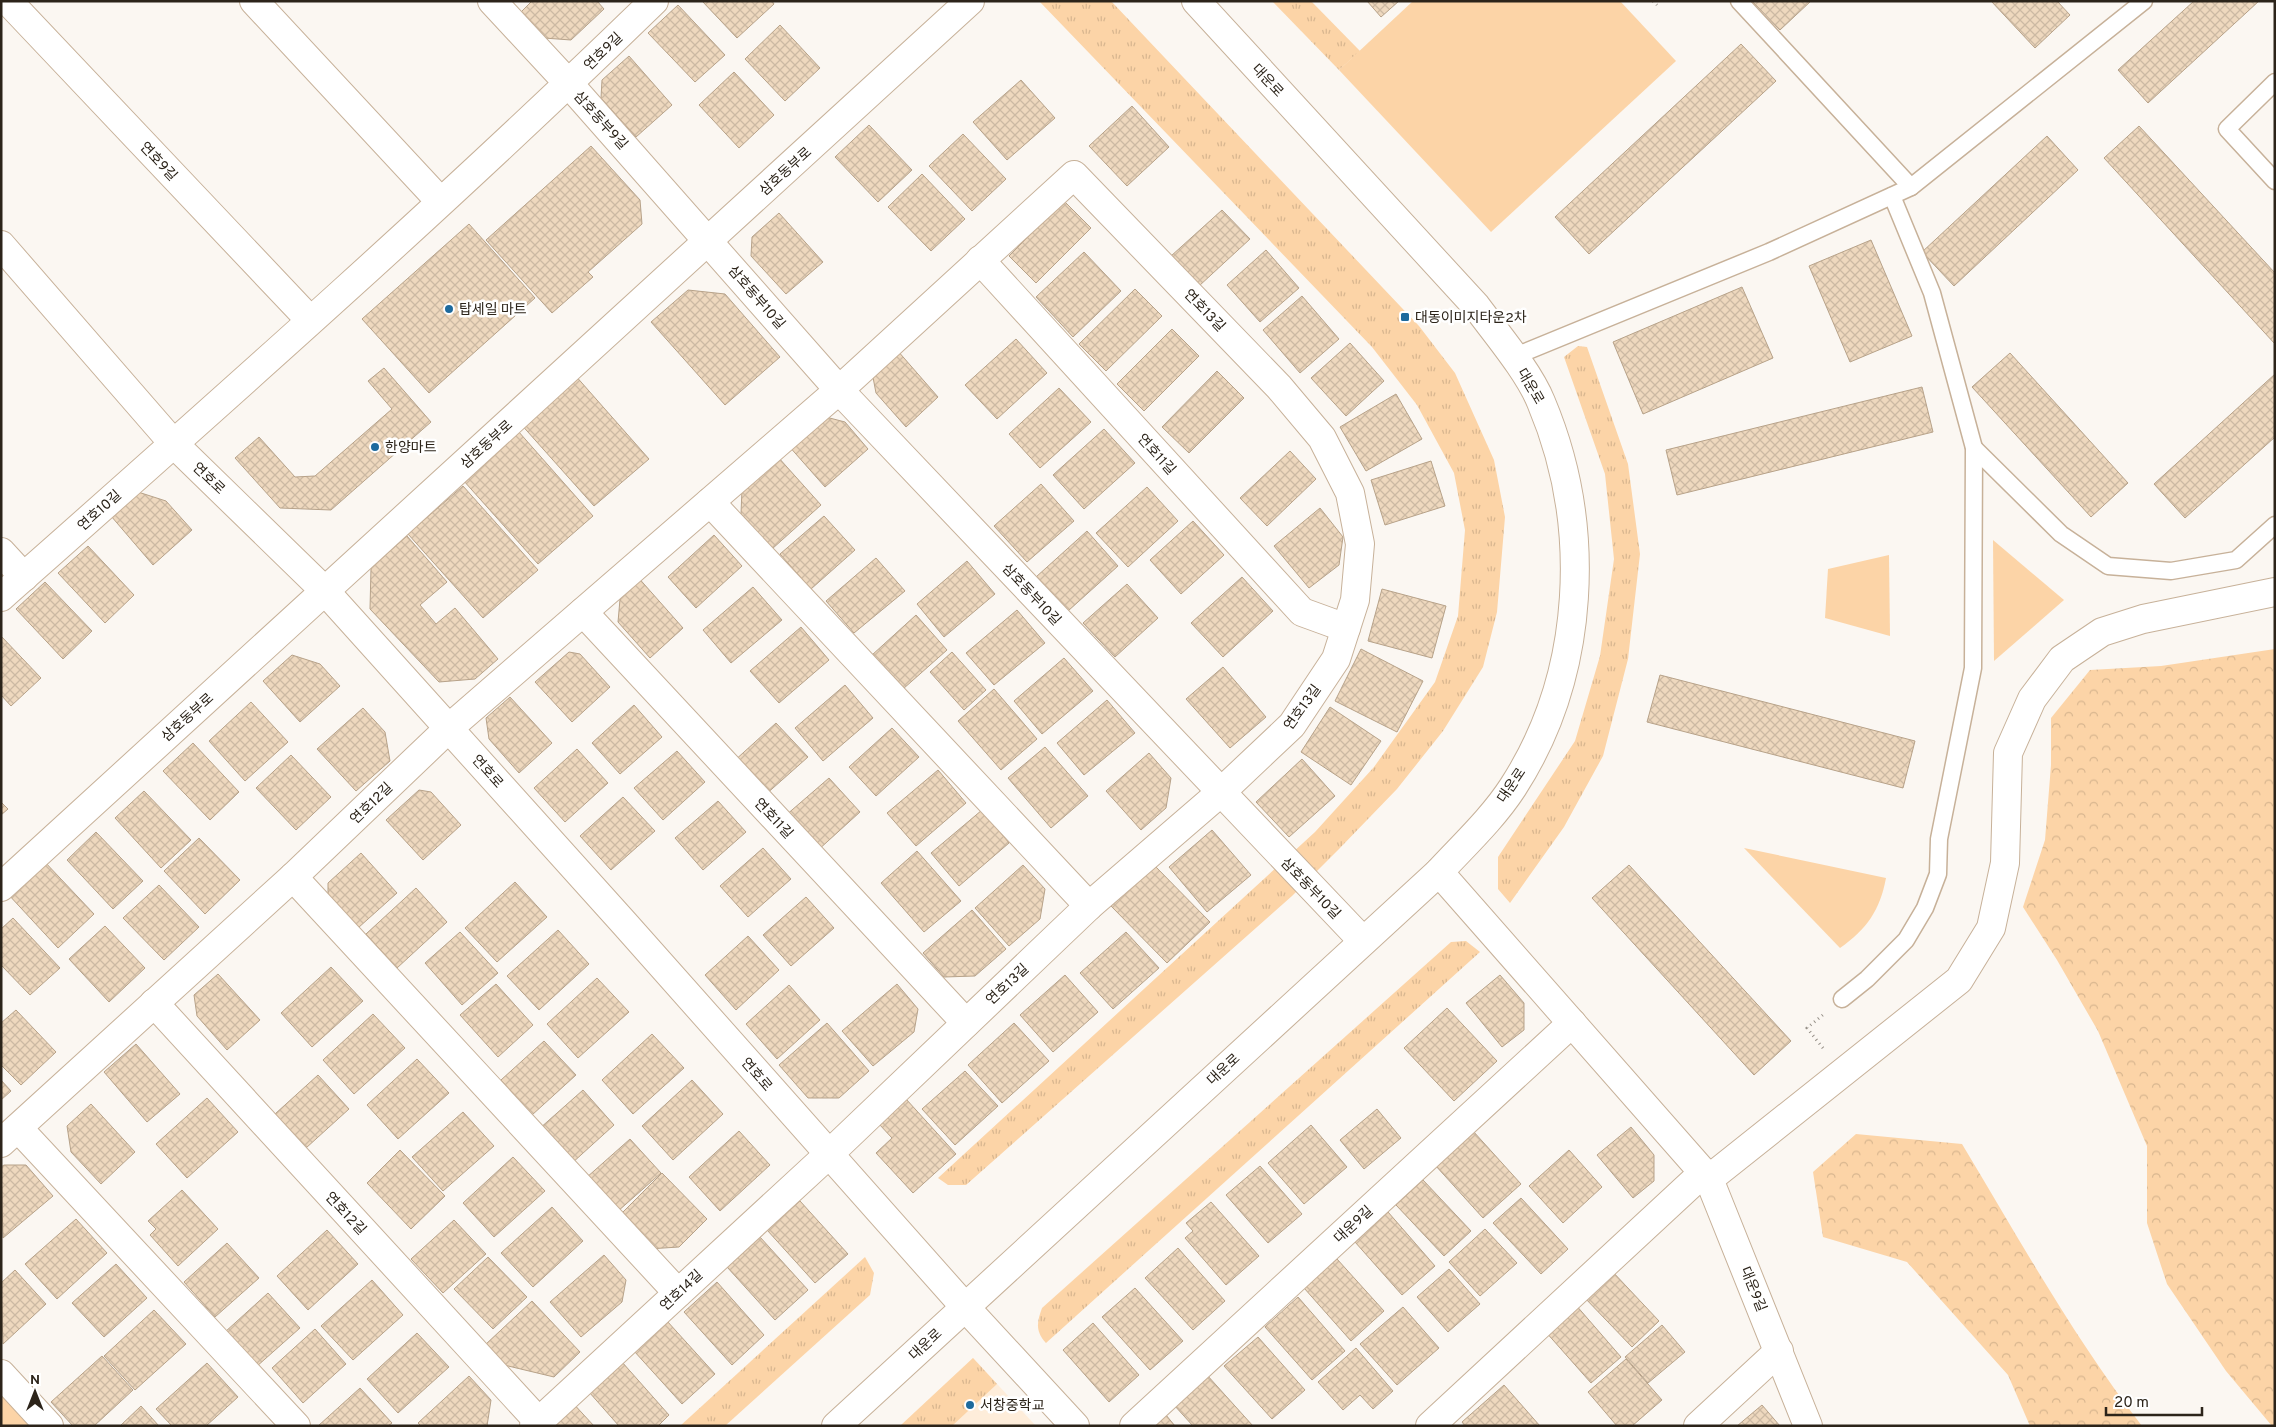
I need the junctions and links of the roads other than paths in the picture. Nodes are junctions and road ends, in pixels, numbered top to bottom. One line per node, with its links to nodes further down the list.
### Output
1 (8, 1): 18 (street, 연호9길)
2 (254, 1): 14 (street)
3 (492, 1): 10 (street, 삼호동부9길)
4 (654, 1): 10 (street, 연호9길)
5 (970, 1): 15 (street, 삼호동부로)
6 (1196, 1): 19 (street, 대운로)
7 (1739, 1): 12 (lane)
8 (2144, 1): 12 (lane)
9 (2275, 82): 11 (lane)
10 (569, 84): 14 (street, 연호9길); 15 (street, 삼호동부9길)
11 (2275, 181)
12 (1911, 187): 13 (lane)
13 (1892, 196): 19 (lane); 22 (lane)
14 (440, 201): 18 (street, 연호9길)
15 (708, 241): 20 (street, 삼호동부10길); 27 (street, 삼호동부로)
16 (1, 245): 21 (street, 연호로)
17 (980, 260): 20 (street); 31 (street, 연호11길); 31 (street, 연호13길)
18 (310, 320): 21 (street, 연호9길)
19 (1513, 357): 34 (street, 대운로)
20 (839, 390): 23 (street); 33 (street, 삼호동부10길)
21 (174, 444): 26 (street, 연호10길); 27 (street, 연호로)
22 (1974, 448): 24 (lane); 39 (lane)
23 (710, 502): 30 (street); 37 (street)
24 (2275, 525)
25 (1, 552): 26 (street)
26 (24, 577): 29 (street, 연호10길)
27 (325, 591): 32 (street, 연호로); 36 (street, 삼호동부로)
28 (2275, 592): 45 (street)
29 (1, 598)
30 (582, 612): 32 (street); 41 (street, 연호11길)
31 (1346, 628): 33 (street, 연호13길)
32 (449, 728): 35 (street, 연호12길); 44 (street, 연호로)
33 (1220, 793): 37 (street, 연호13길); 38 (street, 삼호동부10길)
34 (1439, 872): 38 (street, 대운로); 42 (street, 대운9길)
35 (293, 877): 40 (street, 연호12길); 46 (street)
36 (1, 887)
37 (1089, 906): 41 (street, 연호13길)
38 (1363, 941): 47 (street, 대운로)
39 (1842, 999)
40 (154, 1003): 43 (street, 연호12길); 50 (street, 연호12길)
41 (966, 1023): 44 (street, 연호13길)
42 (1572, 1023): 45 (street, 대운9길); 55 (street, 대운9길)
43 (10, 1135): 52 (street, 연호12길)
44 (828, 1155): 46 (street, 연호14길); 47 (street, 연호로)
45 (1706, 1175): 48 (street, 대운9길); 56 (street)
46 (678, 1293): 50 (street, 연호14길)
47 (965, 1307): 53 (street, 대운로); 54 (street)
48 (1779, 1351): 57 (street); 58 (street, 대운9길)
49 (1, 1374): 51 (street)
50 (536, 1424)
51 (49, 1426)
52 (296, 1426)
53 (836, 1426)
54 (1075, 1426)
55 (1134, 1426)
56 (1430, 1426)
57 (1698, 1426)
58 (1808, 1426)

